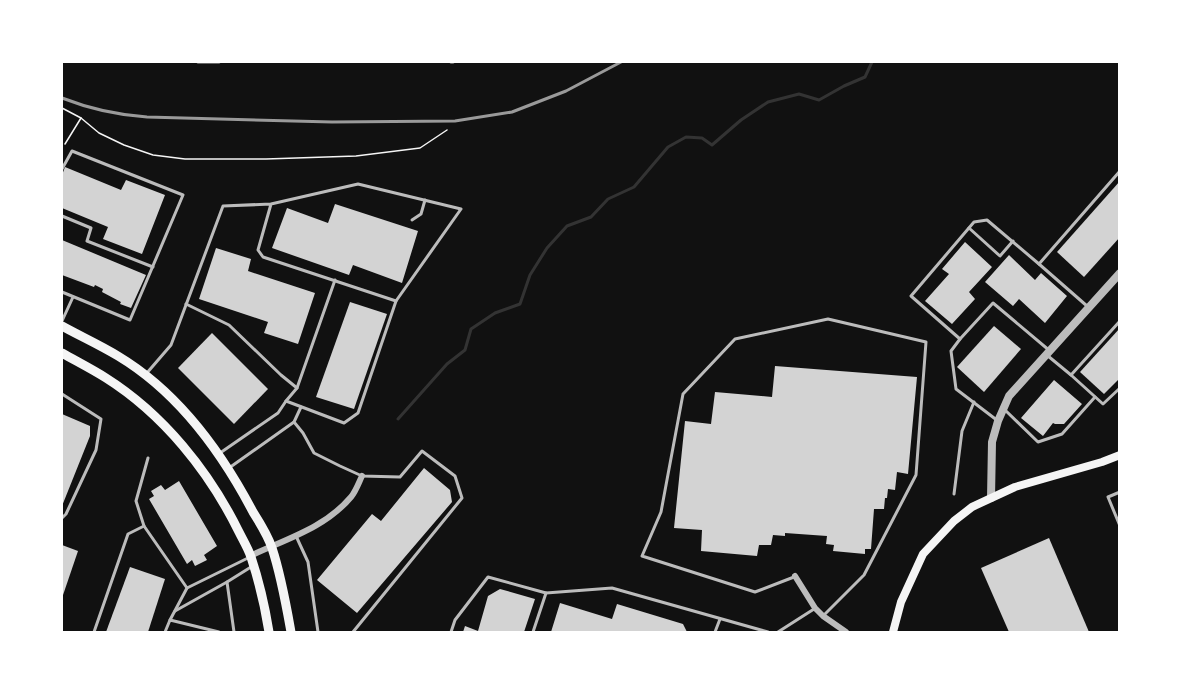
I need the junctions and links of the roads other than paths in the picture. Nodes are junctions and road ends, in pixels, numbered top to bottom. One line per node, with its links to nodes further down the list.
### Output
1 (198, 62): 2 (lane)
2 (219, 62)
3 (62, 169): 12 (lane)
4 (1119, 171): 11 (lane)
5 (425, 200): 6 (lane); 8 (lane); 17 (lane)
6 (271, 204): 14 (lane); 18 (lane)
7 (62, 216): 12 (lane)
8 (412, 220)
9 (969, 228): 10 (lane); 10 (lane); 23 (lane)
10 (1012, 241): 11 (lane)
11 (1039, 264): 19 (lane)
12 (153, 267): 16 (lane)
13 (1119, 273): 19 (street)
14 (334, 280): 17 (lane); 28 (lane)
15 (62, 292): 16 (lane)
16 (73, 297): 20 (lane)
17 (396, 301): 34 (lane)
18 (186, 304): 26 (lane); 28 (lane)
19 (1089, 307): 25 (street)
20 (62, 321)
21 (1119, 321): 27 (lane)
22 (62, 326): 26 (main road)
23 (960, 339): 25 (lane); 33 (lane)
24 (62, 353): 51 (main road)
25 (1048, 353): 27 (lane); 35 (street)
26 (145, 375): 38 (main road)
27 (1071, 375): 31 (lane)
28 (297, 388): 32 (lane)
29 (1119, 388): 31 (lane)
30 (62, 394): 46 (lane)
31 (1095, 398): 35 (lane)
32 (286, 401): 34 (lane); 38 (lane)
33 (974, 402): 36 (lane); 44 (lane)
34 (301, 407): 37 (lane)
35 (1003, 409): 36 (street)
36 (998, 421): 45 (street)
37 (294, 422): 41 (lane); 42 (lane)
38 (218, 454): 41 (main road)
39 (1119, 455): 45 (main road)
40 (148, 458): 47 (lane)
41 (228, 469): 50 (main road)
42 (362, 476): 49 (street); 68 (lane)
43 (1119, 492): 48 (lane)
44 (954, 494)
45 (991, 498): 75 (main road)
46 (62, 518)
47 (144, 526): 54 (lane); 61 (lane)
48 (1119, 526)
49 (296, 536): 50 (street); 67 (lane)
50 (272, 546): 51 (street); 66 (main road)
51 (252, 561): 53 (lane); 54 (lane); 65 (main road)
52 (795, 576): 56 (street); 58 (lane)
53 (227, 582): 57 (lane); 64 (lane)
54 (187, 588): 57 (lane)
55 (546, 593): 59 (lane); 69 (lane); 70 (lane)
56 (815, 608): 58 (street); 73 (lane)
57 (175, 611): 60 (lane)
58 (823, 616): 74 (street)
59 (720, 619): 71 (lane); 72 (lane)
60 (170, 620): 62 (lane); 63 (lane)
61 (94, 633)
62 (165, 633)
63 (219, 633)
64 (234, 633)
65 (269, 633)
66 (291, 633)
67 (318, 633)
68 (353, 633)
69 (451, 633)
70 (533, 633)
71 (716, 633)
72 (768, 633)
73 (778, 633)
74 (846, 633)
75 (893, 633)

